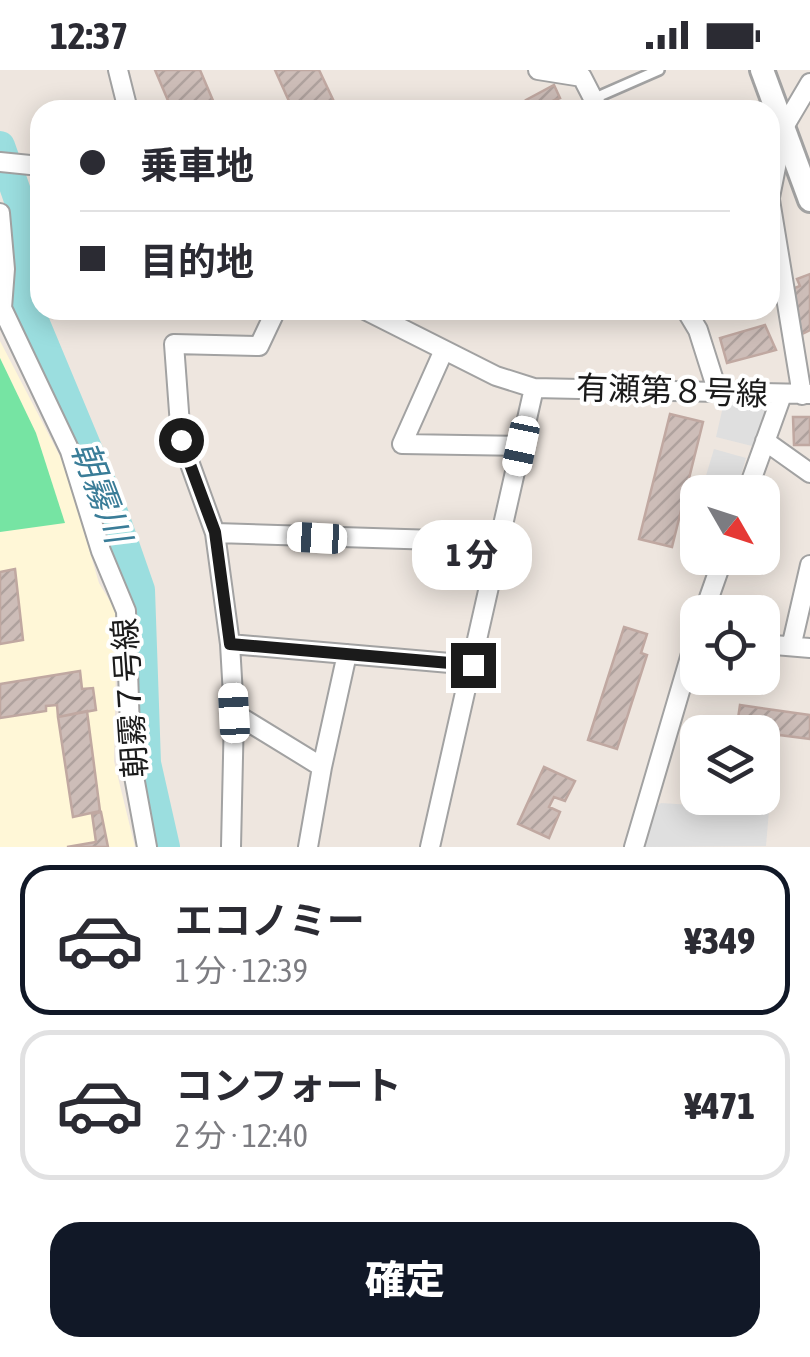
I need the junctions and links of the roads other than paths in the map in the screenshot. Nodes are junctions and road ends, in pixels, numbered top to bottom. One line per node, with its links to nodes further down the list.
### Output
1 (118, 70): 6 (street)
2 (538, 70): 7 (street)
3 (659, 70): 8 (lane)
4 (762, 70): 9 (street)
5 (810, 82): 11 (street)
6 (126, 100)
7 (595, 100)
8 (604, 100)
9 (774, 100)
10 (780, 116): 11 (street)
11 (784, 126): 12 (street); 13 (street)
12 (780, 147)
13 (810, 200)
14 (0, 213): 38 (street, 朝霧７号線)
15 (780, 253): 23 (street)
16 (271, 320): 28 (street)
17 (384, 320): 19 (street)
18 (692, 320): 21 (street)
19 (444, 350): 20 (street); 25 (street)
20 (534, 388): 21 (street, 有瀬第８号線); 25 (street)
21 (717, 390): 22 (street, 有瀬第８号線)
22 (782, 394): 23 (street, 有瀬第８号線); 24 (street)
23 (806, 395)
24 (765, 441): 26 (street); 27 (street)
25 (521, 446): 29 (street)
26 (810, 473)
27 (753, 475)
28 (215, 532): 29 (street); 31 (street)
29 (500, 542): 34 (street)
30 (810, 565): 32 (street)
31 (230, 644): 33 (street); 36 (street)
32 (801, 646)
33 (347, 654): 34 (street); 37 (street)
34 (473, 665): 41 (street)
35 (680, 693): 42 (street)
36 (234, 713): 37 (street); 39 (street)
37 (322, 767): 40 (street)
38 (146, 847)
39 (231, 847)
40 (308, 847)
41 (430, 847)
42 (634, 847)

